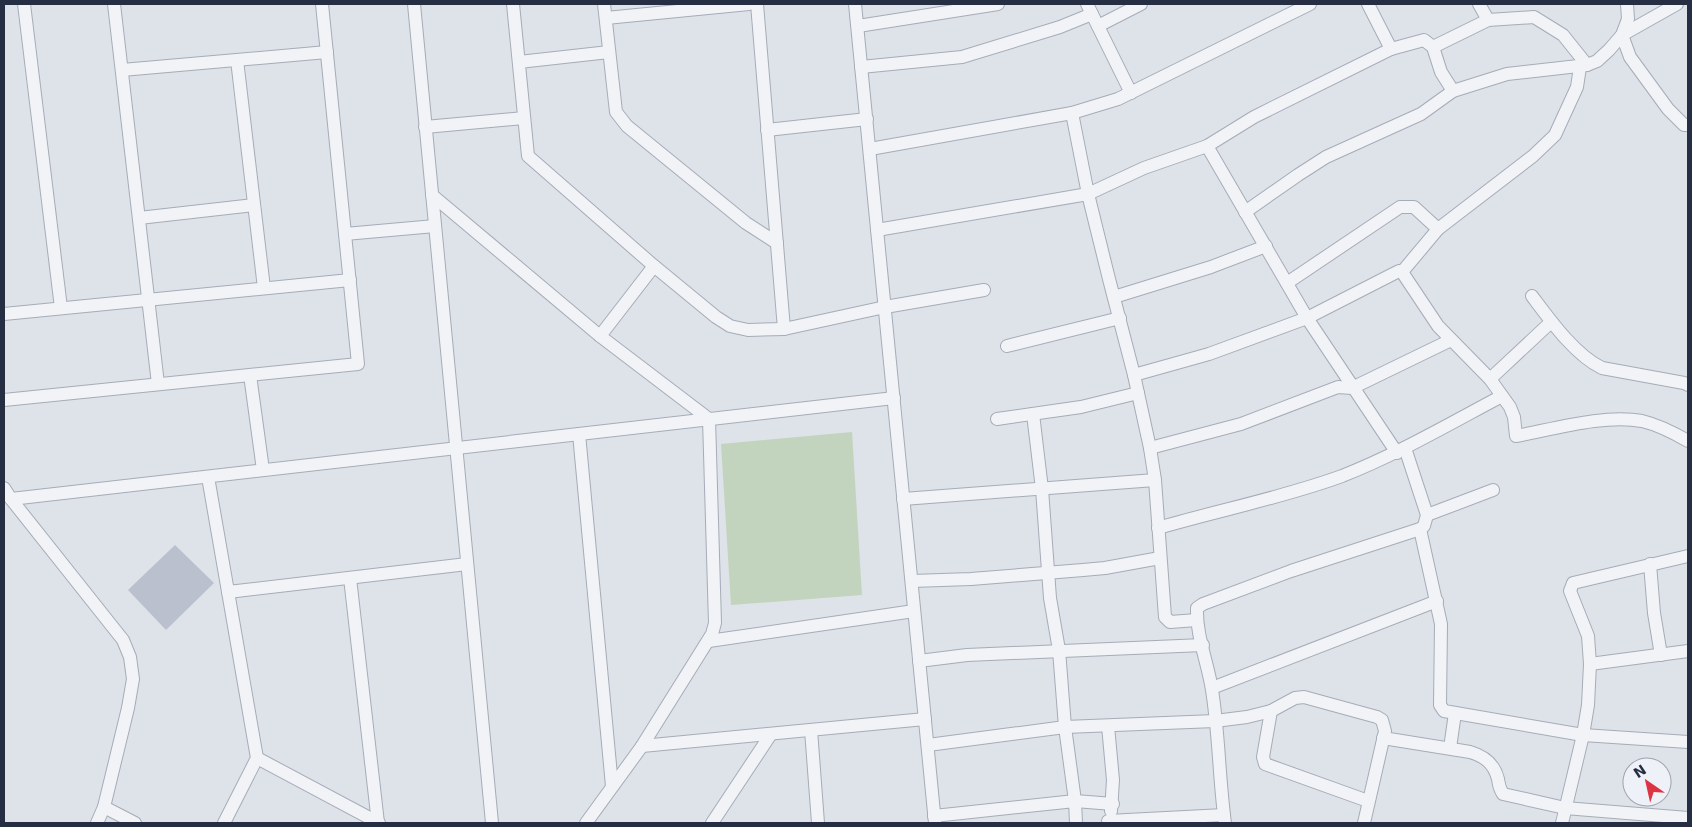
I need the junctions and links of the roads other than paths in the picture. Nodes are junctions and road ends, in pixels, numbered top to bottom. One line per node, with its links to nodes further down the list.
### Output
1 (24, 4): 63 (street)
2 (114, 4): 31 (street)
3 (322, 4): 25 (street)
4 (414, 4): 38 (street)
5 (513, 4): 28 (street)
6 (604, 4): 18 (street)
7 (748, 4): 18 (street)
8 (756, 4): 39 (street)
9 (855, 4): 20 (street)
10 (998, 4): 20 (street)
11 (1141, 4): 21 (street)
12 (1310, 4): 33 (street)
13 (1368, 4): 24 (street)
14 (1479, 4): 19 (street)
15 (1627, 4): 22 (street)
16 (1677, 4): 22 (street)
17 (1089, 9): 21 (street); 30 (street)
18 (606, 18): 26 (street)
19 (1488, 20): 23 (street); 29 (street)
20 (858, 26): 30 (street)
21 (1098, 26): 33 (street)
22 (1622, 35): 29 (street); 37 (street)
23 (1432, 47): 24 (street); 32 (street)
24 (1391, 49): 40 (street)
25 (327, 52): 27 (street); 50 (street)
26 (610, 52): 28 (street); 51 (street)
27 (237, 60): 31 (street); 44 (street)
28 (519, 62): 35 (street)
29 (1584, 66): 32 (street); 49 (street)
30 (862, 67): 36 (street)
31 (122, 70): 46 (street)
32 (1453, 91): 45 (street)
33 (1131, 93): 34 (street)
34 (1072, 113): 41 (street); 42 (street)
35 (524, 118): 38 (street); 53 (street)
36 (866, 119): 39 (street); 41 (street)
37 (1688, 125)
38 (425, 127): 43 (street)
39 (767, 130): 51 (street)
40 (1207, 146): 42 (street); 45 (street)
41 (870, 149): 48 (street)
42 (1088, 194): 48 (street); 60 (street)
43 (432, 195): 47 (street); 69 (street)
44 (254, 205): 46 (street); 57 (street)
45 (1245, 212): 52 (street)
46 (139, 218): 61 (street)
47 (435, 226): 50 (street); 87 (street)
48 (877, 230): 62 (street)
49 (1438, 230): 54 (street); 56 (street)
50 (345, 234): 55 (street)
51 (777, 243): 68 (street)
52 (1266, 246): 56 (street); 60 (street)
53 (654, 266): 68 (street); 69 (street)
54 (1402, 272): 66 (street); 70 (street)
55 (350, 280): 57 (street); 72 (street)
56 (1288, 283): 66 (street)
57 (264, 288): 61 (street)
58 (984, 290): 62 (street)
59 (1532, 296): 67 (street)
60 (1114, 297): 65 (street)
61 (148, 299): 63 (street); 75 (street)
62 (885, 307): 68 (street); 80 (street)
63 (61, 308): 64 (street)
64 (4, 314)
65 (1120, 318): 71 (street); 73 (street)
66 (1307, 318): 73 (street); 77 (street)
67 (1552, 322): 74 (street); 76 (street)
68 (784, 329)
69 (600, 336): 83 (street)
70 (1451, 340): 74 (street); 77 (street)
71 (1007, 346)
72 (250, 375): 75 (street); 90 (street)
73 (1134, 375): 78 (street)
74 (1490, 379): 79 (street)
75 (158, 384): 81 (street)
76 (1688, 385)
77 (1352, 388): 88 (street); 89 (street)
78 (1138, 393): 82 (street); 88 (street)
79 (1502, 396): 86 (street); 89 (street)
80 (894, 398): 83 (street); 96 (street)
81 (4, 400)
82 (1033, 414): 84 (street); 94 (street)
83 (709, 419): 85 (street); 112 (street)
84 (997, 419)
85 (579, 434): 87 (street); 135 (street)
86 (1688, 441)
87 (456, 448): 90 (street); 103 (street)
88 (1150, 448): 92 (street)
89 (1401, 450): 98 (street); 99 (street)
90 (263, 470): 91 (street)
91 (208, 477): 97 (street); 108 (street)
92 (1155, 480): 94 (street); 99 (street)
93 (4, 488): 97 (street)
94 (1042, 489): 96 (street); 105 (street)
95 (1493, 490): 98 (street)
96 (904, 499): 107 (street)
97 (11, 500): 139 (street)
98 (1427, 515): 100 (street)
99 (1158, 528): 102 (street)
100 (1420, 528): 109 (street); 111 (street)
101 (1688, 556): 104 (street)
102 (1160, 558): 105 (street); 111 (street)
103 (467, 564): 106 (street); 149 (street)
104 (1650, 564): 116 (street); 118 (street)
105 (1048, 572): 107 (street); 114 (street)
106 (350, 578): 108 (street); 148 (street)
107 (912, 581): 110 (street)
108 (228, 592): 134 (street)
109 (1437, 601): 119 (street); 121 (street)
110 (914, 611): 112 (street); 117 (street)
111 (1197, 620): 113 (street)
112 (709, 640): 132 (street)
113 (1202, 645): 114 (street); 119 (street)
114 (1059, 650): 117 (street); 125 (street)
115 (1688, 651): 116 (street)
116 (1661, 655): 118 (street)
117 (919, 661): 122 (street)
118 (1590, 664): 128 (street)
119 (1212, 688): 123 (street)
120 (1271, 711): 123 (street); 129 (street); 136 (street)
121 (1455, 713): 128 (street); 133 (street)
122 (925, 720): 126 (street); 131 (street)
123 (1216, 721): 124 (street); 142 (street)
124 (1108, 726): 125 (street); 138 (street)
125 (1065, 727): 131 (street); 137 (street)
126 (811, 730): 127 (street); 152 (street)
127 (770, 734): 132 (street); 151 (street)
128 (1583, 735): 130 (street); 140 (street)
129 (1383, 738): 133 (street); 136 (street)
130 (1688, 742)
131 (928, 745): 143 (street)
132 (642, 746): 135 (street)
133 (1450, 748): 140 (street)
134 (257, 758): 147 (street); 148 (street)
135 (612, 786): 150 (street)
136 (1368, 800): 154 (street)
137 (1075, 801): 138 (street); 143 (street); 153 (street)
138 (1113, 804): 144 (street)
139 (104, 807): 145 (street); 146 (street)
140 (1566, 808): 141 (street); 155 (street)
141 (1688, 818)
142 (1224, 819): 144 (street)
143 (935, 820)
144 (1108, 822)
145 (97, 823)
146 (135, 823)
147 (224, 823)
148 (379, 823)
149 (492, 823)
150 (586, 823)
151 (712, 823)
152 (818, 823)
153 (1076, 823)
154 (1364, 823)
155 (1562, 823)

